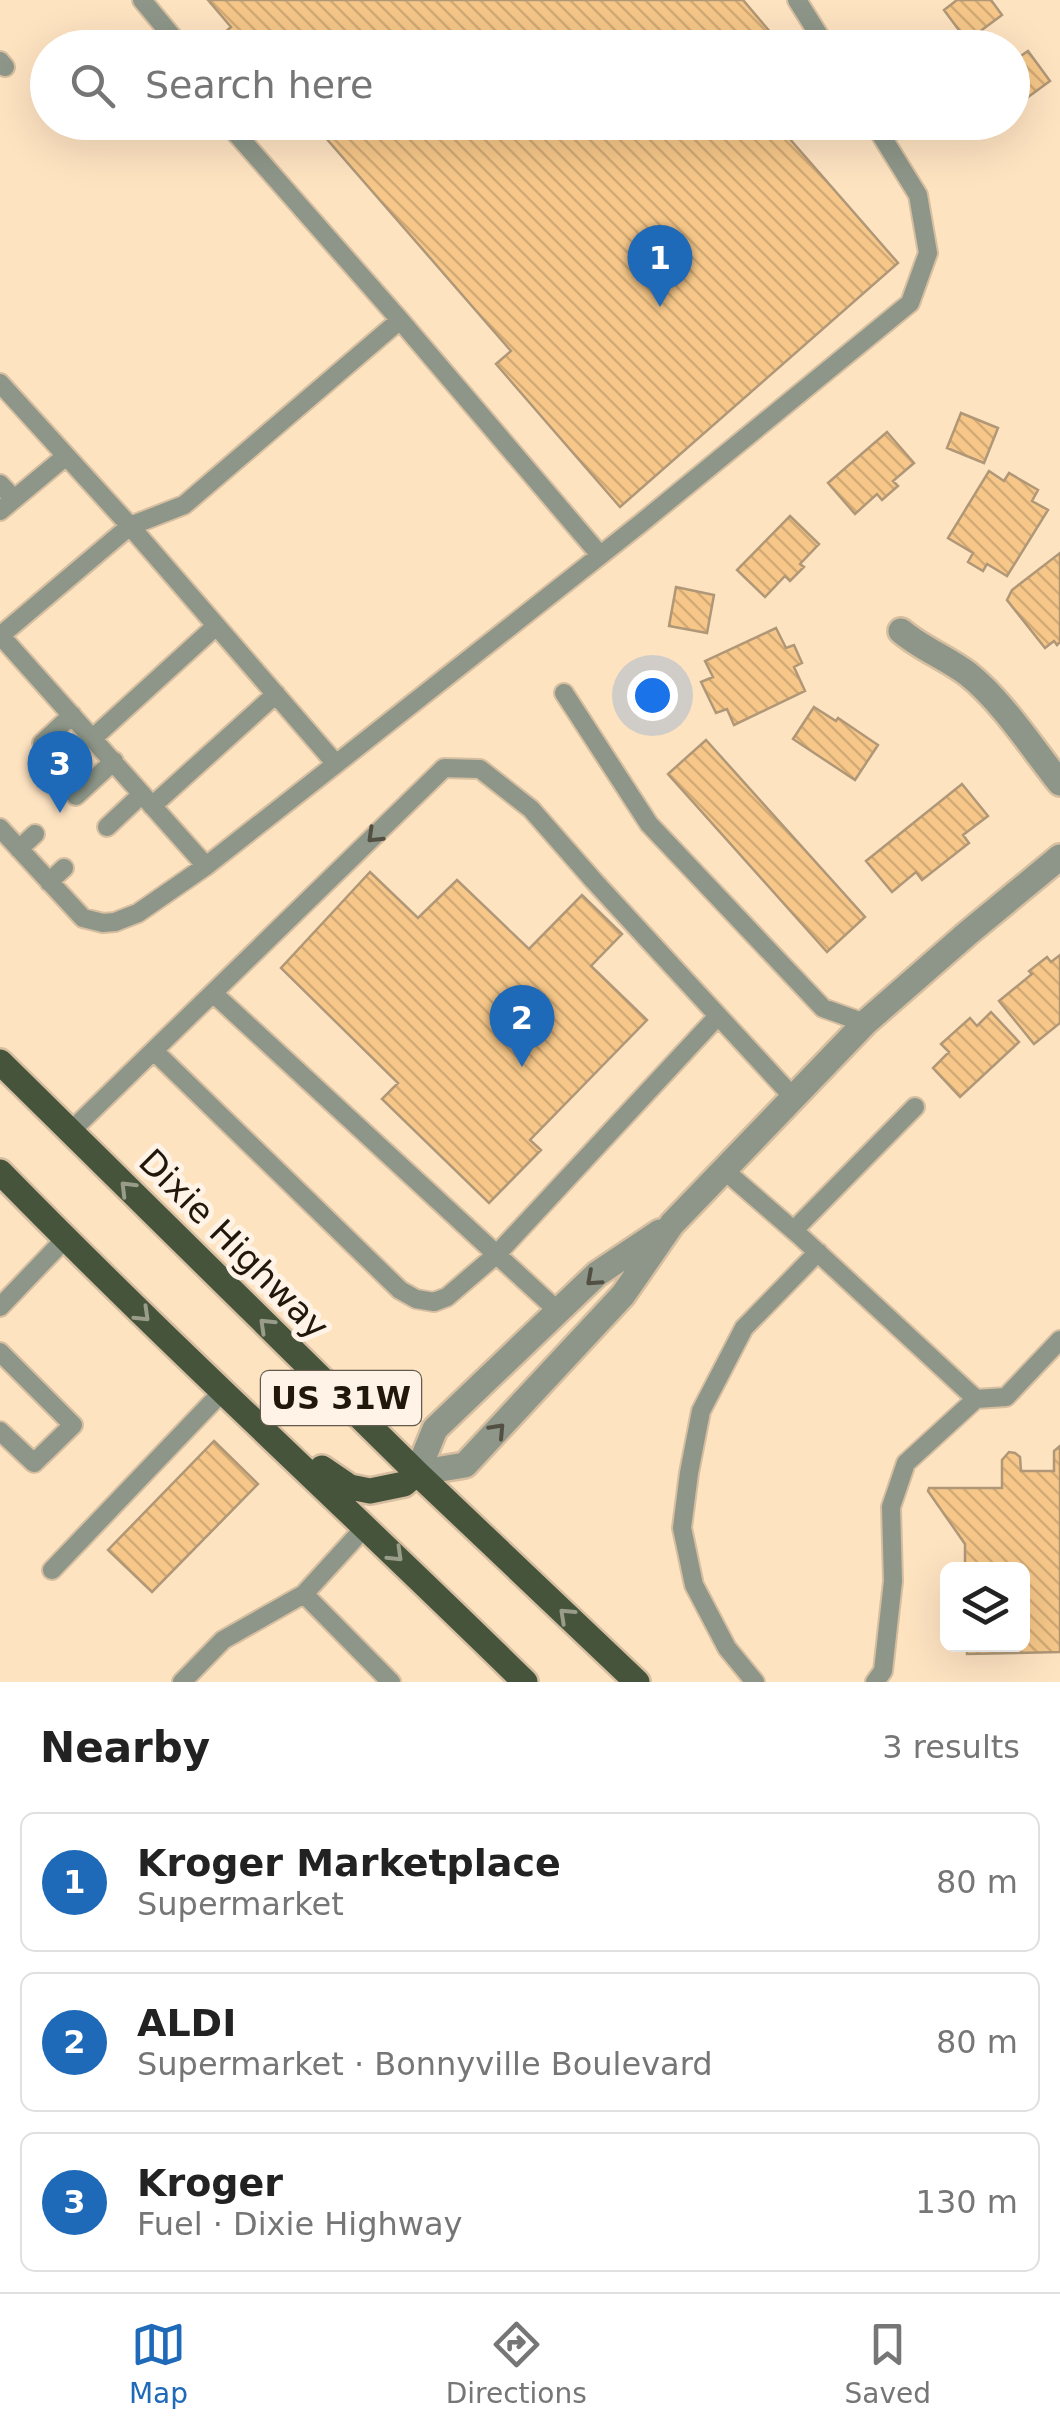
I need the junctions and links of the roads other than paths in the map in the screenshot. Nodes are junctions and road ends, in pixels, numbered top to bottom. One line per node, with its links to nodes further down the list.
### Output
1 (170, 0): 3 (lane)
2 (797, 0): 5 (lane)
3 (148, 7): 4 (lane)
4 (167, 30)
5 (816, 30)
6 (242, 140): 8 (lane)
7 (884, 140): 14 (lane)
8 (400, 320): 13 (lane); 14 (lane)
9 (0, 383): 10 (lane)
10 (66, 456): 12 (lane); 13 (lane)
11 (0, 484): 12 (lane)
12 (7, 505)
13 (130, 526): 15 (lane); 17 (lane)
14 (600, 554): 24 (lane)
15 (216, 626): 18 (lane); 21 (lane)
16 (901, 632): 25 (street)
17 (0, 636): 20 (lane)
18 (276, 694): 24 (lane); 27 (lane)
19 (564, 694): 38 (lane)
20 (72, 714): 21 (lane); 22 (lane)
21 (93, 738): 23 (lane)
22 (42, 743)
23 (114, 761): 26 (lane); 27 (lane)
24 (336, 764): 33 (lane)
25 (1060, 784)
26 (76, 796)
27 (147, 800): 28 (lane); 33 (lane)
28 (108, 826)
29 (0, 828): 31 (lane)
30 (35, 834): 31 (lane)
31 (19, 849): 35 (lane)
32 (1060, 857): 38 (street)
33 (206, 866): 35 (lane)
34 (64, 868): 35 (lane)
35 (49, 882)
36 (213, 993): 37 (lane, one-way to 36); 39 (lane); 50 (lane)
37 (718, 1016): 41 (lane); 50 (lane)
38 (864, 1023): 41 (street)
39 (154, 1051): 43 (lane); 50 (lane)
40 (0, 1062): 43 (main road, Dixie Highway / US 31W)
41 (793, 1098): 44 (street)
42 (914, 1107): 47 (lane)
43 (71, 1132): 59 (main road, Dixie Highway / US 31W, one-way to 43)
44 (724, 1170): 46 (street); 47 (lane)
45 (0, 1172): 48 (main road, US 31W)
46 (672, 1224): 52 (street, one-way to 52); 59 (street, one-way to 46)
47 (794, 1230): 49 (lane)
48 (65, 1238): 51 (lane); 55 (main road, US 31W, one-way to 55)
49 (818, 1252): 56 (lane); 67 (lane)
50 (497, 1254): 52 (lane)
51 (0, 1307)
52 (560, 1312): 59 (street)
53 (1060, 1340): 56 (lane)
54 (0, 1352): 58 (lane)
55 (222, 1392): 57 (main road, US 31W); 61 (lane)
56 (976, 1399): 68 (lane)
57 (248, 1417): 59 (main road); 60 (main road, US 31W)
58 (0, 1431)
59 (417, 1473): 66 (main road, Dixie Highway / US 31W, one-way to 59)
60 (366, 1526): 62 (lane); 65 (main road, US 31W, one-way to 65)
61 (52, 1570)
62 (304, 1594): 63 (lane); 64 (lane)
63 (182, 1682)
64 (390, 1682)
65 (525, 1682)
66 (637, 1682)
67 (754, 1682)
68 (874, 1682)

